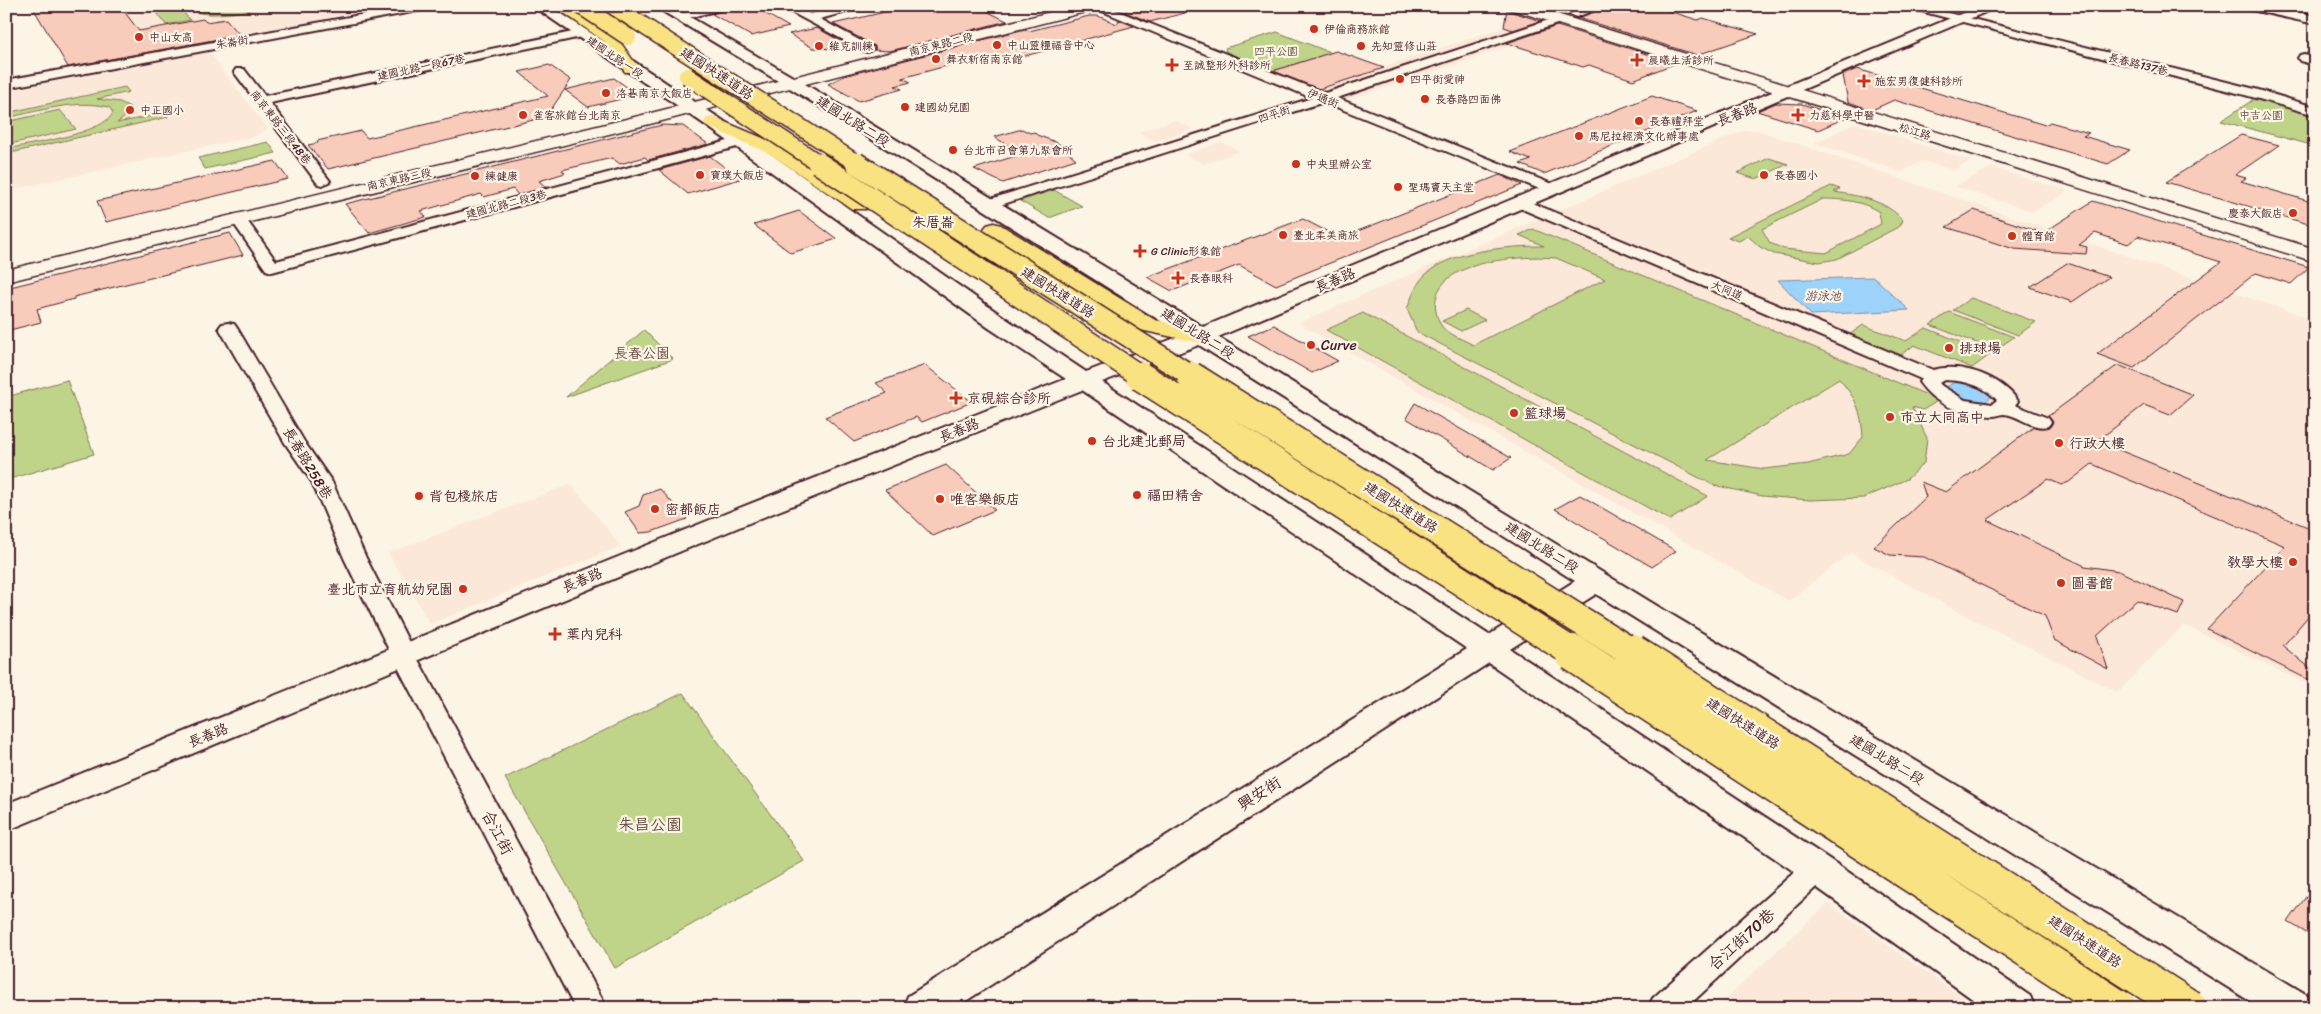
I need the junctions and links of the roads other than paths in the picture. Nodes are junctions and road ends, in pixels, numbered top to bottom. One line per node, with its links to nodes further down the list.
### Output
1 (428, 6): 29 (street, 朱崙街)
2 (540, 6): 24 (street, 建國北路一段)
3 (561, 6): 26 (highway)
4 (581, 6): 53 (highway, 建國快速道路, bridge)
5 (613, 6): 18 (highway, 建國快速道路, bridge)
6 (730, 6): 19 (street)
7 (786, 6): 20 (street)
8 (863, 6): 20 (street)
9 (1046, 6): 25 (main road, 南京東路二段)
10 (1093, 6): 28 (main road, 南京東路二段); 31 (street, 伊通街)
11 (1515, 6): 21 (main road, 松江路)
12 (1550, 6): 17 (main road, 松江路)
13 (1601, 6): 17 (street)
14 (1906, 6): 22 (street, 長春路137巷)
15 (1993, 6): 22 (street, 長春路)
16 (2252, 6): 23 (street)
17 (1576, 14): 30 (main road, 松江路)
18 (654, 17): 19 (street); 37 (highway, bridge); 65 (highway, 建國快速道路, bridge)
19 (680, 17): 28 (street)
20 (809, 18): 25 (street)
21 (1559, 20): 30 (main road, 松江路); 31 (street, 四平街)
22 (1960, 20): 30 (street, 長春路); 34 (street, 長春路137巷)
23 (2315, 20)
24 (582, 34): 26 (street, 建國北路一段); 32 (street, 建國北路一段67巷)
25 (868, 48): 28 (main road, 南京東路二段)
26 (631, 69): 33 (street, 建國北路一段)
27 (240, 72): 32 (street, 南京東路三段48巷)
28 (783, 77): 33 (main road, 南京東路三段); 41 (street, 建國北路二段)
29 (6, 84)
30 (1799, 89): 39 (street, 長春路); 44 (main road, 松江路); 46 (main road, 松江路)
31 (1322, 98): 39 (street, 伊通街); 41 (street, 四平街)
32 (261, 101): 38 (street, 南京東路三段48巷)
33 (683, 102): 35 (street); 38 (main road, 南京東路三段); 42 (main road, 南京東路三段)
34 (2315, 111)
35 (713, 122): 36 (street); 53 (highway, bridge)
36 (739, 142): 42 (street, 建國北路二段3巷); 51 (street)
37 (903, 173)
38 (324, 181): 45 (main road, 南京東路三段)
39 (1552, 189): 40 (street, 長春路)
40 (1520, 203): 49 (street, 長春路); 50 (street, 大同道)
41 (989, 204): 49 (street, 建國北路二段)
42 (238, 218): 47 (main road, 南京東路三段)
43 (986, 224): 49 (highway)
44 (2315, 240)
45 (6, 256)
46 (2315, 256)
47 (6, 276)
48 (228, 328): 57 (street, 長春路258巷)
49 (1202, 336): 51 (street, 長春路); 55 (street, 建國北路二段)
50 (1933, 377): 52 (street); 52 (street, 大同道)
51 (1084, 380): 56 (street); 57 (street, 長春路)
52 (2002, 406): 54 (street)
53 (1202, 418): 64 (highway, 建國快速道路, bridge)
54 (2040, 422)
55 (1596, 581): 56 (street, 興安街); 66 (street, 建國北路二段)
56 (1487, 648): 59 (street); 61 (street, 興安街)
57 (404, 656): 58 (street, 長春路); 60 (street, 合江街)
58 (6, 818)
59 (1817, 869): 62 (street, 合江街70巷); 63 (street)
60 (591, 1008)
61 (922, 1008)
62 (1664, 1008)
63 (2016, 1008)
64 (2118, 1008)
65 (2189, 1008)
66 (2295, 1008)

